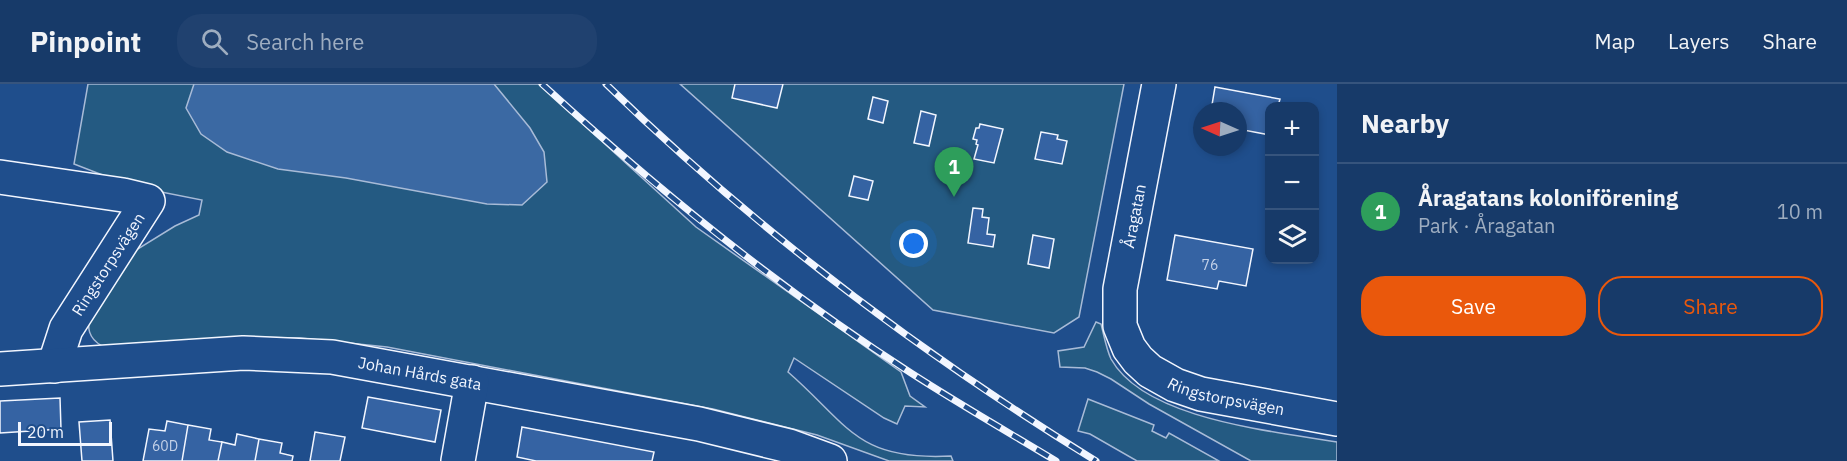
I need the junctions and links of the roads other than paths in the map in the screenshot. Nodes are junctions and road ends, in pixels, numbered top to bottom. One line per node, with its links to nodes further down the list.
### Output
1 (1159, 84): 3 (street, Åragatan)
2 (0, 177): 4 (street, Ringstorpsvägen)
3 (1129, 348): 7 (street, Ringstorpsvägen)
4 (54, 366): 5 (street, Johan Hårds gata); 6 (street, Johan Hårds gata)
5 (0, 369)
6 (472, 382): 8 (street); 9 (street, Johan Hårds gata)
7 (1337, 419)
8 (458, 461)
9 (830, 461)

